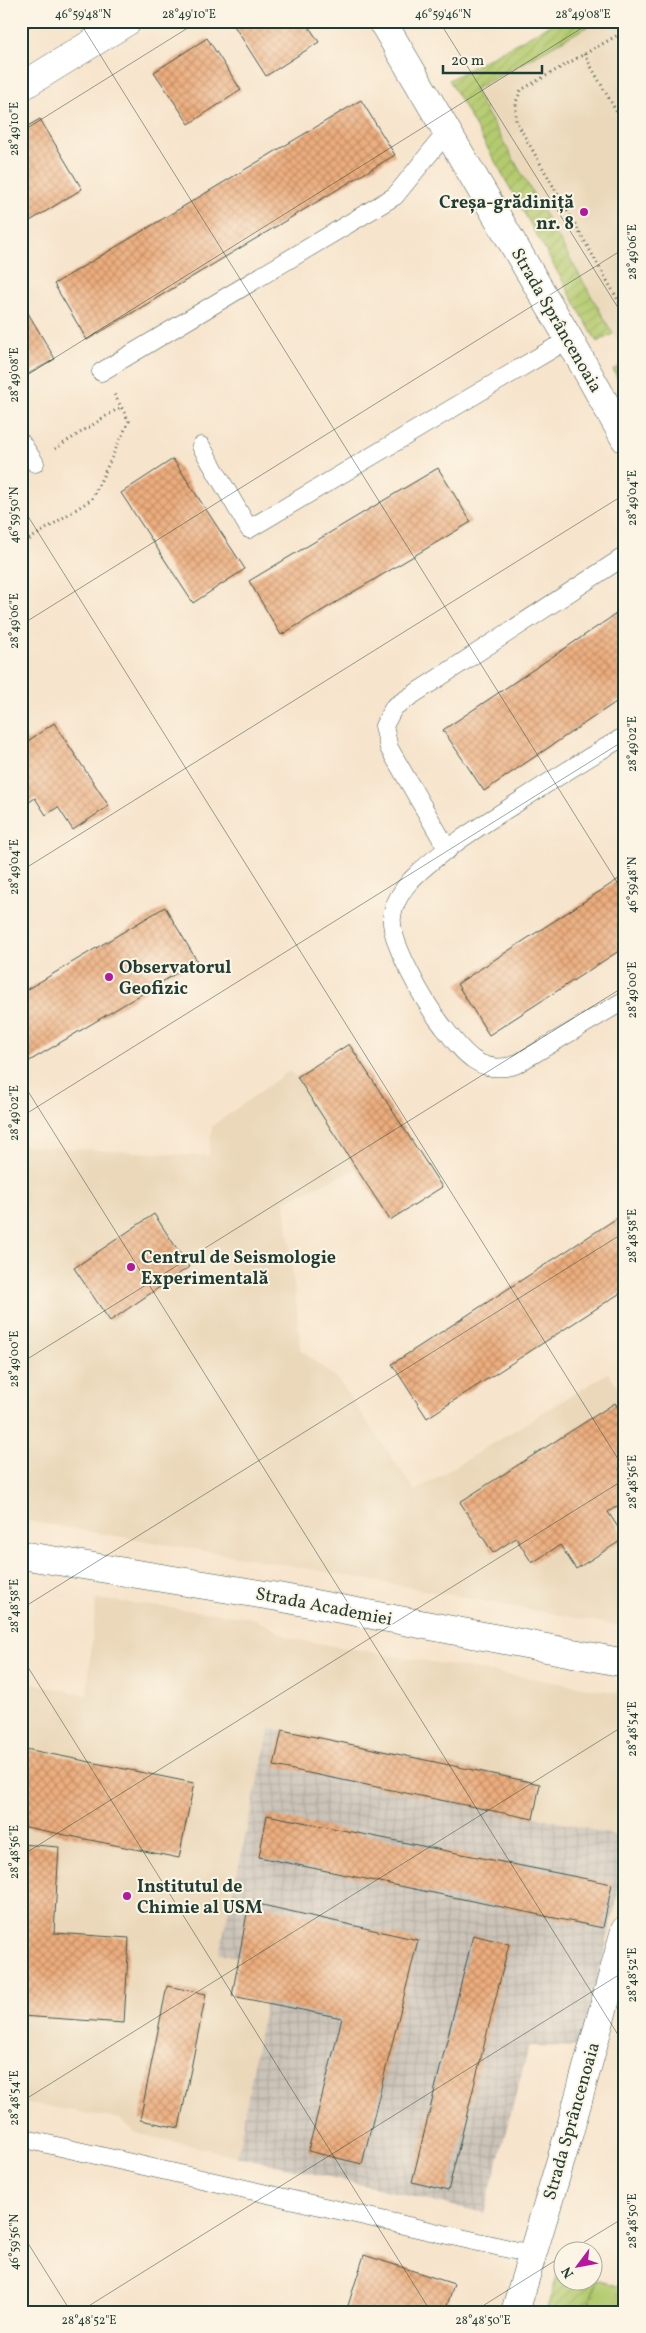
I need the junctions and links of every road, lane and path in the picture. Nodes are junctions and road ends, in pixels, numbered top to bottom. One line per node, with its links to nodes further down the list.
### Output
1 (128, 21): 5 (street)
2 (382, 21): 7 (street, Strada Sprâncenoaia)
3 (625, 31): 4 (path)
4 (584, 54): 6 (path); 8 (path)
5 (21, 87)
6 (625, 127)
7 (446, 132): 9 (street, Strada Sprâncenoaia); 10 (lane)
8 (625, 312)
9 (569, 339): 12 (street, Strada Sprâncenoaia); 14 (lane)
10 (101, 372): 11 (path)
11 (122, 406): 15 (path); 16 (path)
12 (625, 439)
13 (21, 442): 15 (lane)
14 (201, 446)
15 (35, 463)
16 (21, 545)
17 (625, 556): 19 (lane)
18 (625, 736): 19 (lane)
19 (448, 850): 20 (lane)
20 (625, 1000)
21 (21, 1555): 22 (street, Strada Academiei)
22 (625, 1663)
23 (625, 1930): 25 (street, Strada Sprâncenoaia)
24 (21, 2138): 25 (lane)
25 (531, 2254): 26 (street, Strada Sprâncenoaia)
26 (515, 2312)

